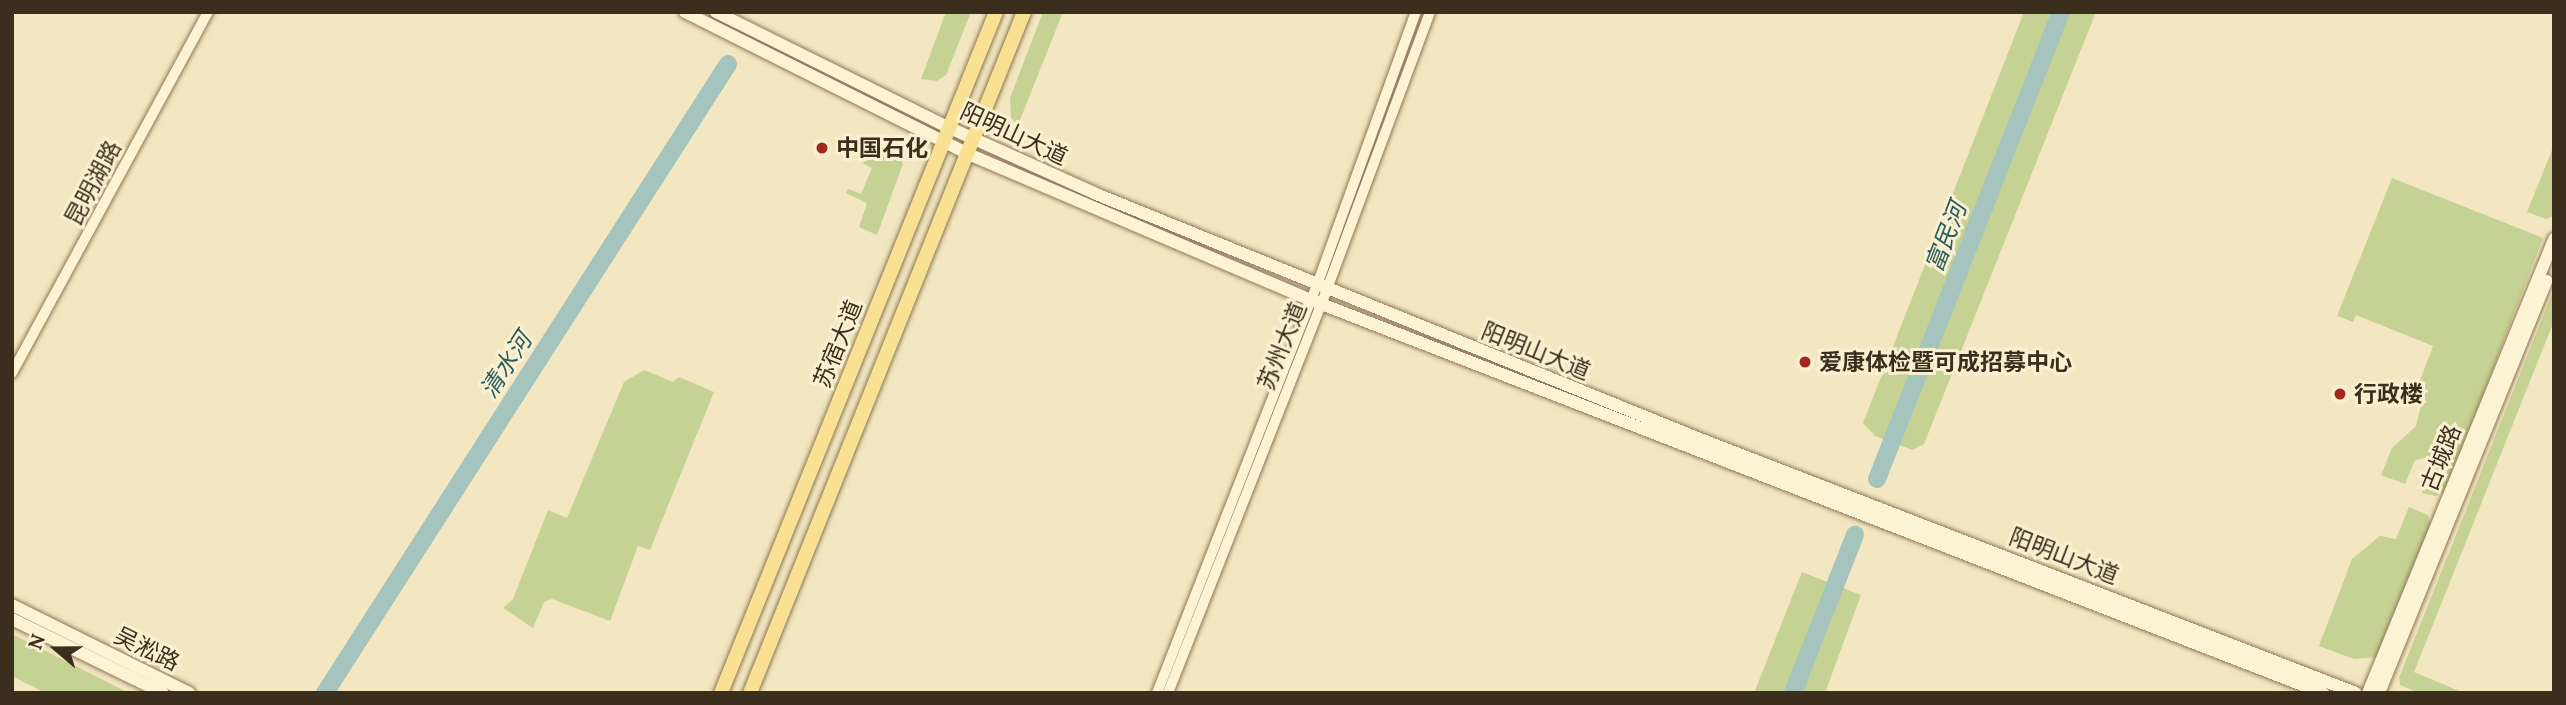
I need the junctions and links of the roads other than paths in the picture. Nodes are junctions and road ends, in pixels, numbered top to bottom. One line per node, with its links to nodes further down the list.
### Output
1 (208, 12): 16 (street, 昆明湖路)
2 (685, 12): 10 (main road, 阳明山大道)
3 (716, 12): 8 (main road, 阳明山大道)
4 (996, 12): 8 (main road, 苏宿大道)
5 (1024, 12): 9 (main road, 苏宿大道)
6 (1416, 12): 14 (street, 苏州大道)
7 (1430, 12): 14 (street, 苏州大道)
8 (950, 128): 9 (main road, 阳明山大道); 10 (main road, 苏宿大道)
9 (972, 139): 11 (main road, 苏宿大道); 14 (main road, 阳明山大道)
10 (945, 144): 11 (main road, 阳明山大道); 21 (main road, 苏宿大道)
11 (966, 153): 15 (main road, 阳明山大道); 22 (main road, 苏宿大道)
12 (2554, 239): 27 (main road, 古城路)
13 (2554, 261): 28 (main road, 古城路)
14 (1322, 287): 15 (street, 苏州大道); 26 (main road, 阳明山大道)
15 (1316, 302): 23 (street, 苏州大道); 24 (street, 苏州大道); 25 (main road, 阳明山大道)
16 (12, 373)
17 (12, 605): 20 (main road, 吴淞路)
18 (12, 619): 19 (main road, 吴淞路)
19 (163, 693)
20 (189, 693)
21 (721, 693)
22 (750, 693)
23 (1157, 693)
24 (1168, 693)
25 (2323, 693)
26 (2356, 693)
27 (2368, 693)
28 (2379, 693)

